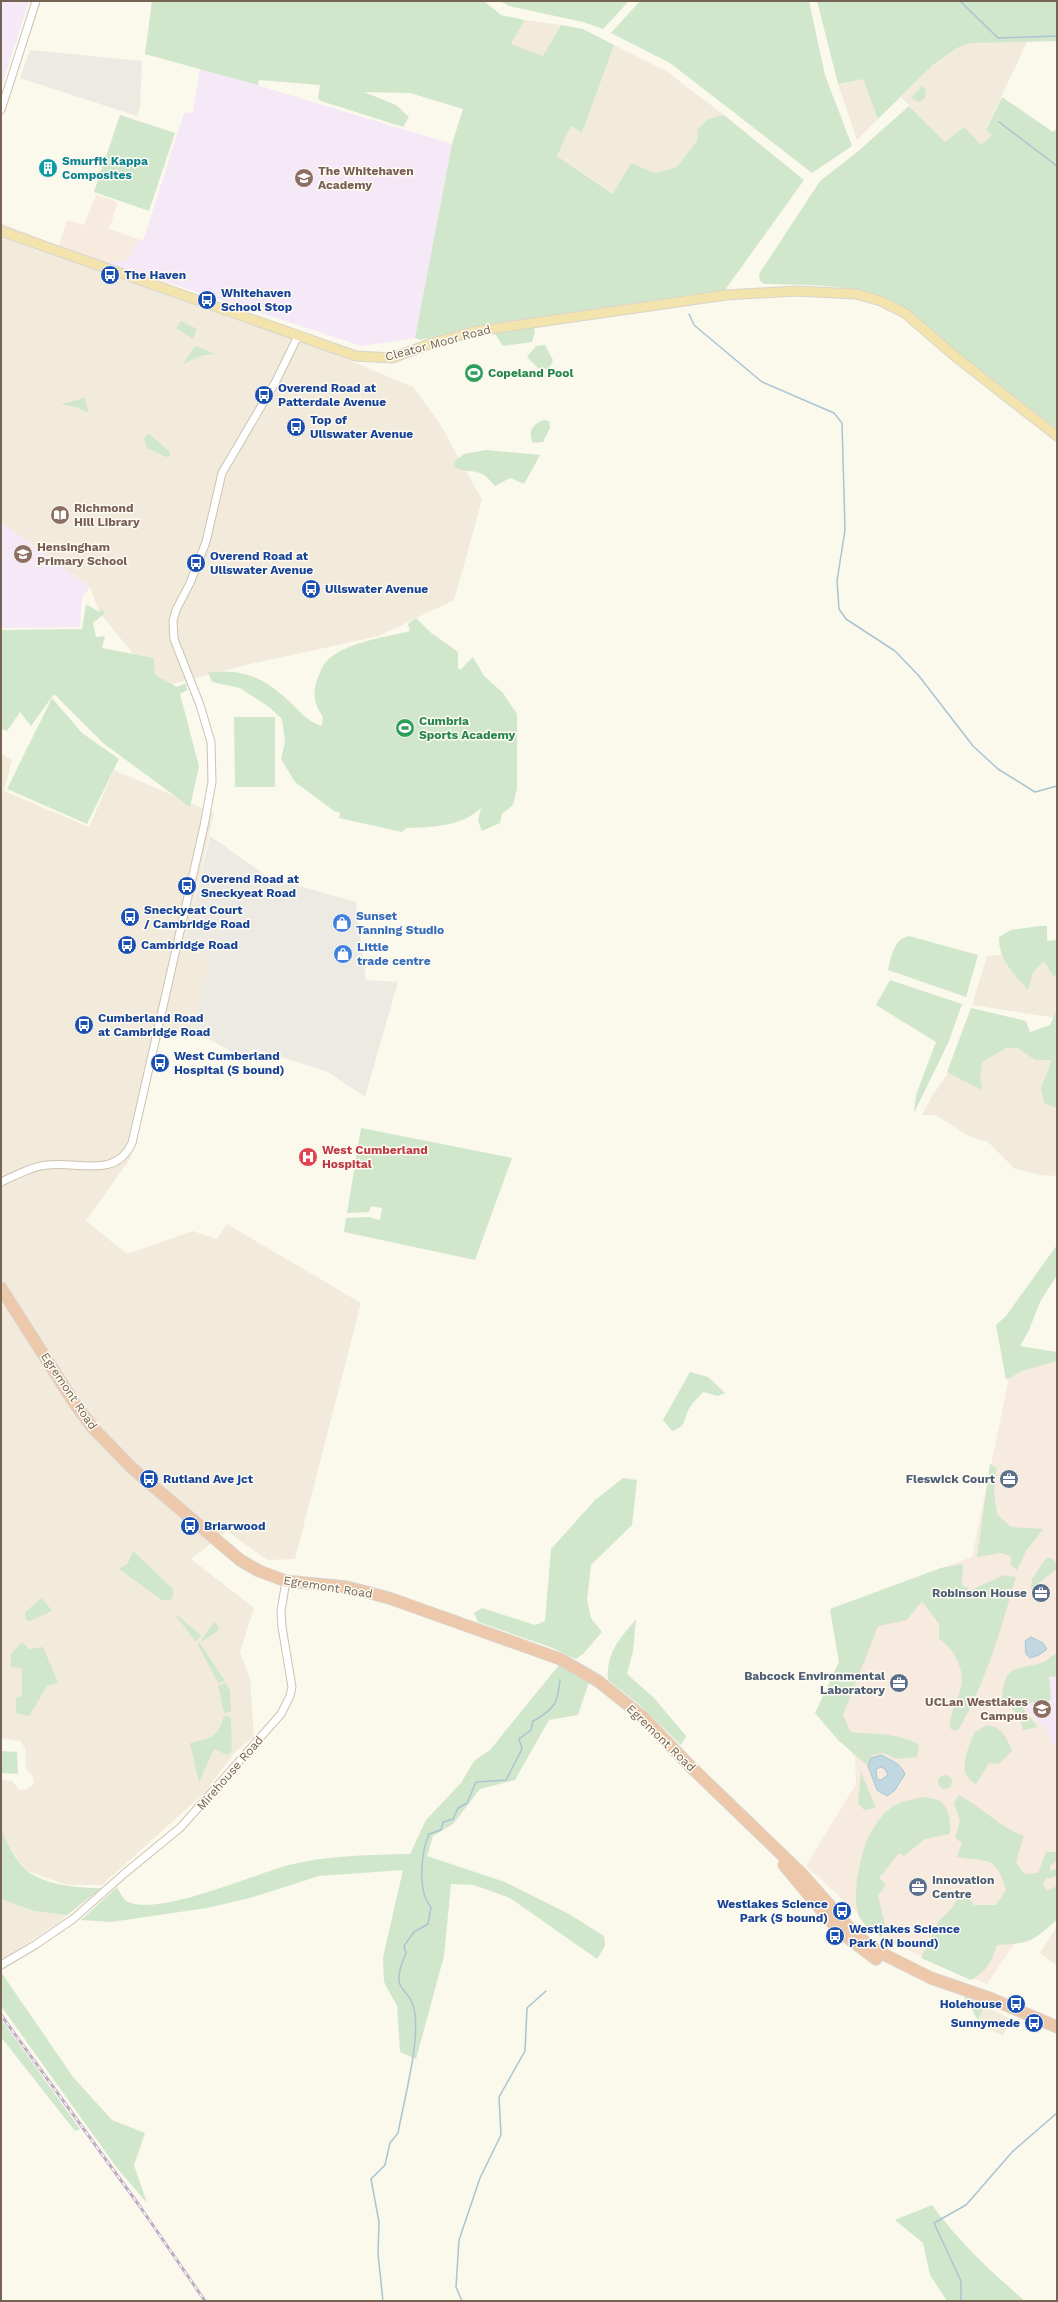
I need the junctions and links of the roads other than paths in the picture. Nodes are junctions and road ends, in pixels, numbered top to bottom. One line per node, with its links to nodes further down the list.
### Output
1 (36, 1): 2 (street)
2 (1, 110)
3 (1, 231): 4 (main road, Cleator Moor Road)
4 (298, 336): 5 (main road, Cleator Moor Road); 6 (street)
5 (1057, 436)
6 (1, 1182)
7 (1, 1288): 8 (highway, Egremont Road)
8 (286, 1581): 9 (street, Mirehouse Road); 10 (highway, Egremont Road)
9 (1, 1965)
10 (1057, 2027)

